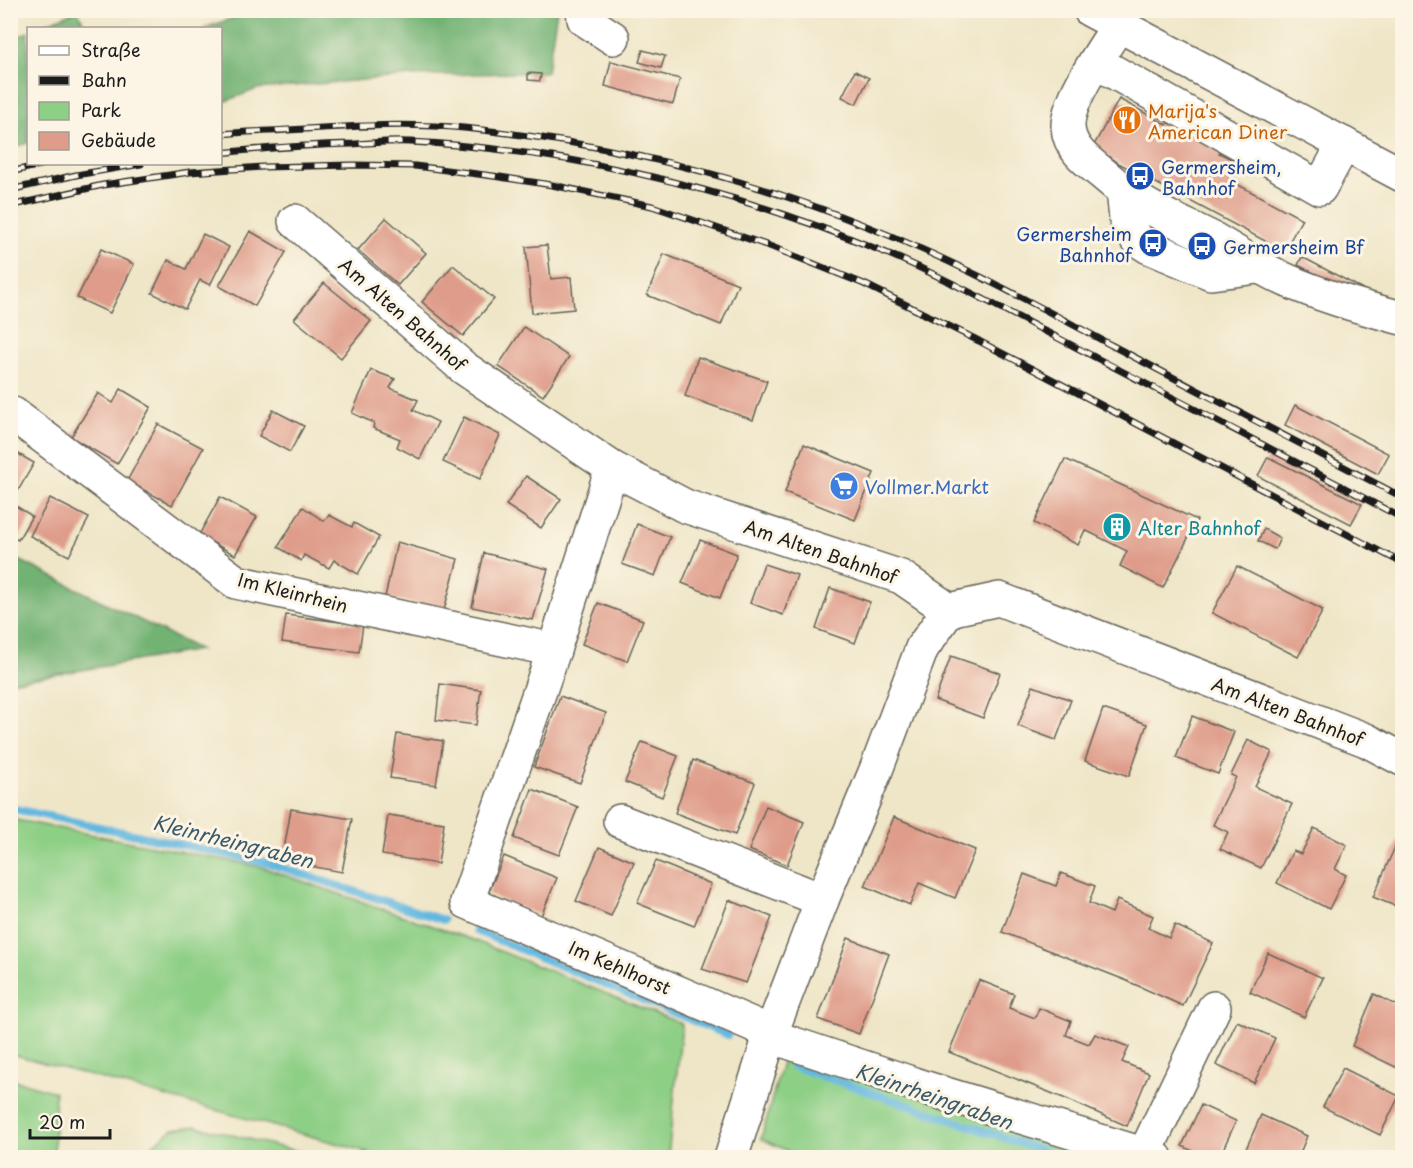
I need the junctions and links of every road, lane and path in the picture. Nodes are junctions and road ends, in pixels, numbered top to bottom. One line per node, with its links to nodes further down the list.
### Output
1 (583, 10): 4 (street)
2 (1089, 10): 3 (street)
3 (1118, 26): 5 (street); 6 (street)
4 (613, 38)
5 (1093, 67): 6 (street); 9 (street)
6 (1344, 144): 7 (street)
7 (1402, 176)
8 (295, 221): 11 (street, Am Alten Bahnhof)
9 (1402, 318)
10 (10, 414): 13 (street, Im Kleinrhein)
11 (612, 468): 12 (street, Am Alten Bahnhof); 13 (street)
12 (949, 610): 14 (street, Am Alten Bahnhof); 16 (street)
13 (554, 650): 18 (street, Im Kehlhorst)
14 (1402, 759)
15 (620, 821): 16 (street)
16 (822, 900): 18 (street)
17 (1214, 1008): 19 (street)
18 (770, 1036): 19 (street, Im Kehlhorst); 20 (street)
19 (1151, 1155)
20 (731, 1158)

